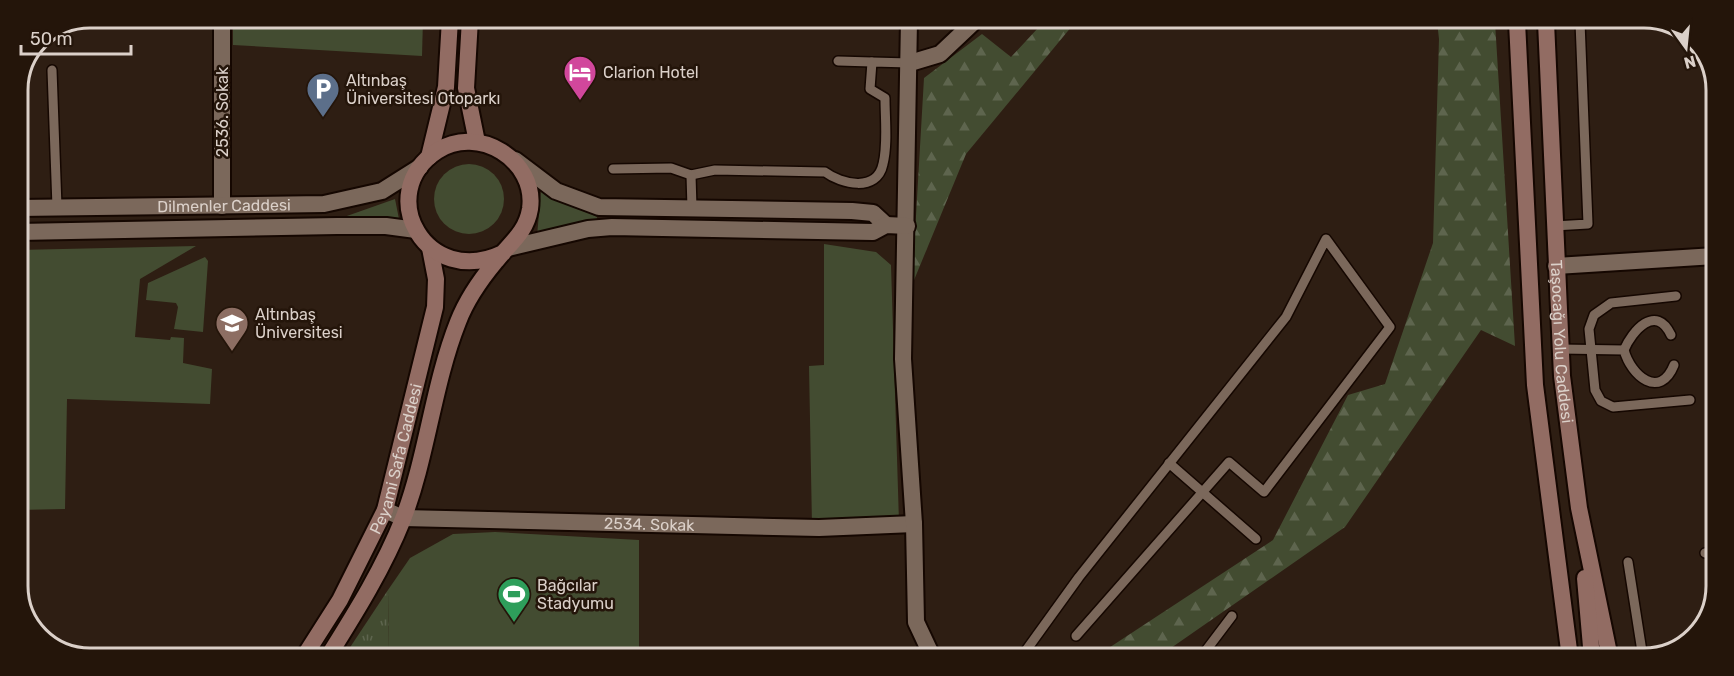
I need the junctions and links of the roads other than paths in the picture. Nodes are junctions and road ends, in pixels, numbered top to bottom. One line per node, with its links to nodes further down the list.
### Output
1 (222, 28): 18 (street, 2536. Sokak)
2 (449, 28): 15 (main road)
3 (469, 28): 13 (main road)
4 (909, 28): 11 (street)
5 (968, 28): 11 (street)
6 (1517, 28): 31 (main road, Taşocağı Yolu Caddesi)
7 (1546, 28): 24 (main road, Taşocağı Yolu Caddesi)
8 (1580, 28): 24 (lane)
9 (838, 61): 10 (lane)
10 (872, 62): 11 (lane); 17 (lane)
11 (910, 63): 23 (street)
12 (52, 70): 19 (lane)
13 (477, 142): 14 (main road); 15 (main road)
14 (510, 157): 21 (street); 28 (main road)
15 (425, 162): 18 (street, Dilmenler Caddesi); 25 (main road)
16 (613, 169): 17 (lane)
17 (692, 175): 21 (lane)
18 (222, 206): 19 (street, Dilmenler Caddesi)
19 (57, 207): 20 (street, Dilmenler Caddesi)
20 (28, 208)
21 (692, 208): 22 (street)
22 (886, 225): 23 (street); 28 (street)
23 (907, 226): 44 (street)
24 (1554, 226): 30 (main road, Taşocağı Yolu Caddesi)
25 (416, 230): 26 (street, Dilmenler Caddesi); 27 (main road)
26 (28, 232)
27 (430, 248): 28 (main road); 42 (main road, Peyami Safa Caddesi)
28 (505, 250): 43 (main road)
29 (1705, 257): 30 (street)
30 (1556, 266): 31 (main road); 34 (main road, Taşocağı Yolu Caddesi)
31 (1529, 283): 54 (main road, Taşocağı Yolu Caddesi)
32 (1676, 296): 35 (lane)
33 (1671, 335): 36 (lane)
34 (1560, 349): 35 (lane); 41 (main road, Taşocağı Yolu Caddesi)
35 (1591, 350): 36 (lane); 38 (lane)
36 (1624, 350): 37 (lane)
37 (1674, 365)
38 (1690, 400)
39 (1169, 463): 40 (lane); 40 (lane); 52 (lane)
40 (1201, 491): 45 (lane); 48 (lane)
41 (1579, 508): 55 (main road); 56 (main road, Taşocağı Yolu Caddesi)
42 (385, 510): 43 (street, 2534. Sokak); 49 (main road, Peyami Safa Caddesi)
43 (403, 518): 44 (street, 2534. Sokak); 50 (main road)
44 (914, 524): 51 (street)
45 (1256, 539)
46 (1628, 562): 57 (lane)
47 (1232, 616): 53 (lane)
48 (1076, 636)
49 (309, 648)
50 (333, 648)
51 (928, 648)
52 (1028, 648)
53 (1208, 648)
54 (1569, 648)
55 (1591, 648)
56 (1608, 648)
57 (1641, 648)

